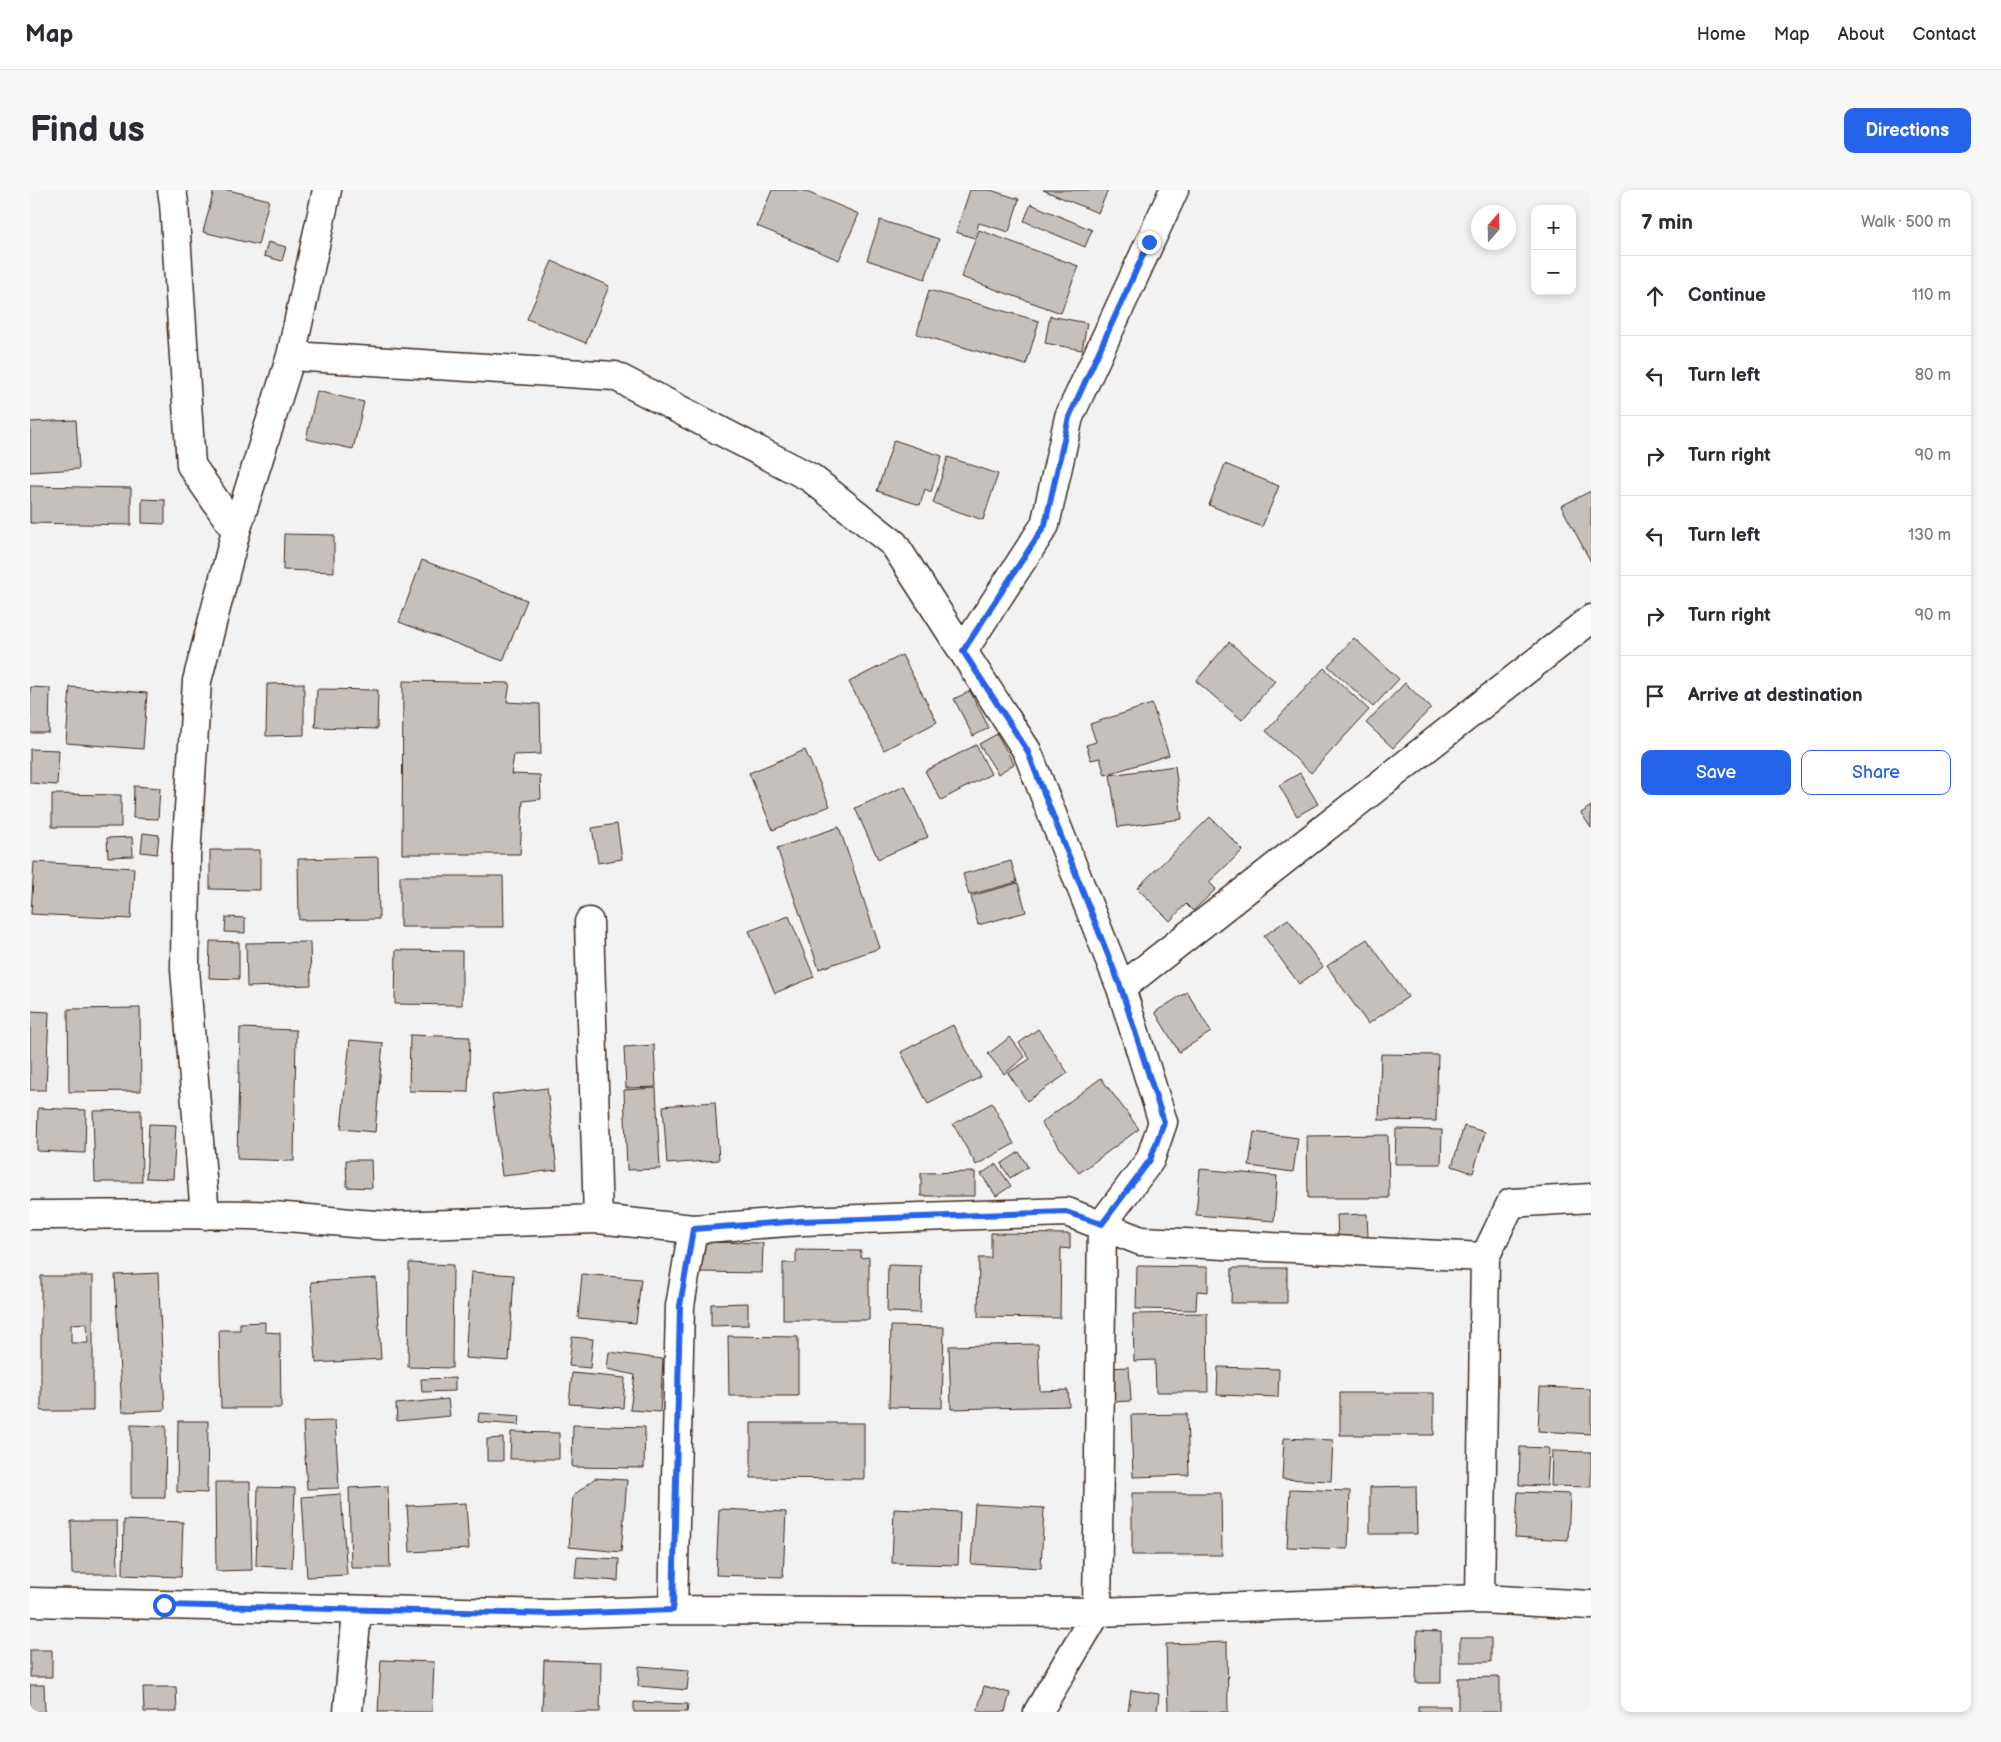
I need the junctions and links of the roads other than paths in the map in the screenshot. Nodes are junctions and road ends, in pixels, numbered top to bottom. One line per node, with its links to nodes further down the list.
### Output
1 (172, 190): 5 (street)
2 (327, 190): 4 (street)
3 (1174, 190): 7 (street)
4 (291, 356): 5 (street); 7 (street)
5 (236, 531): 11 (street)
6 (1591, 619): 9 (street)
7 (963, 651): 9 (street)
8 (589, 922): 13 (street)
9 (1121, 988): 14 (street)
10 (1591, 1198): 16 (street)
11 (204, 1214): 12 (street); 13 (street)
12 (30, 1215)
13 (598, 1220): 15 (street)
14 (1102, 1224): 15 (street); 16 (street); 22 (street)
15 (693, 1229): 21 (street)
16 (1485, 1258): 17 (street)
17 (1480, 1599): 19 (street); 22 (street)
18 (30, 1602): 20 (street)
19 (1591, 1605)
20 (356, 1610): 21 (street); 23 (street)
21 (673, 1610): 22 (street)
22 (1097, 1612): 24 (street)
23 (348, 1712)
24 (1038, 1712)

